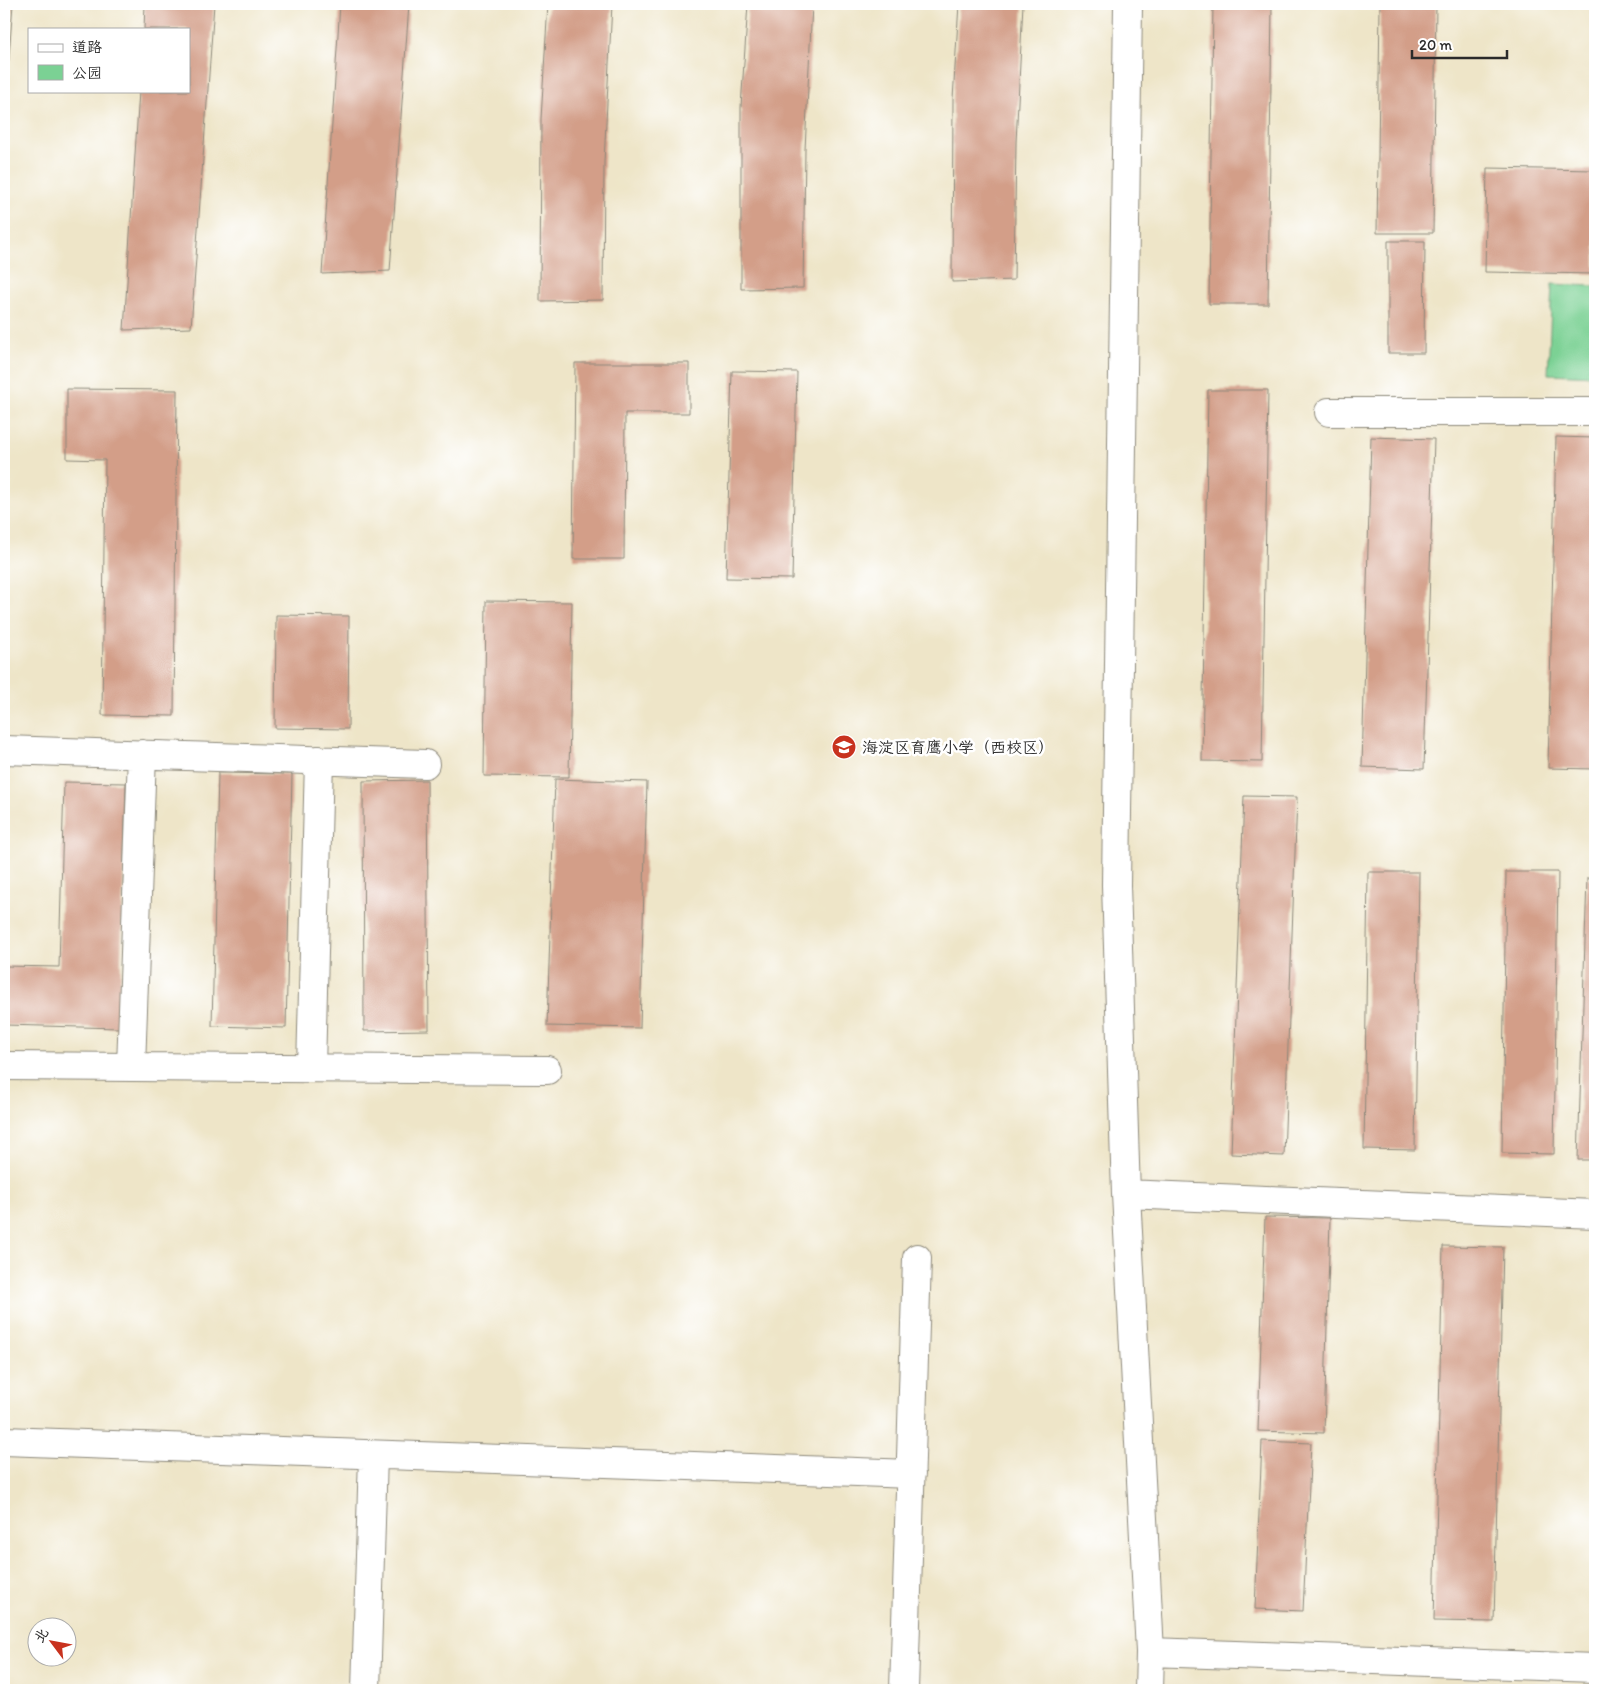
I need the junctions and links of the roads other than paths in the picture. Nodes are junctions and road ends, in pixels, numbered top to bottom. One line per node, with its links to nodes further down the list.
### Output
1 (1128, 4): 12 (street)
2 (1328, 412): 3 (street)
3 (1595, 412)
4 (4, 750): 5 (street)
5 (142, 754): 6 (street); 9 (street)
6 (319, 760): 7 (street); 10 (street)
7 (425, 764)
8 (4, 1066): 9 (street)
9 (131, 1067): 10 (street)
10 (311, 1068): 11 (street)
11 (547, 1070)
12 (1126, 1194): 13 (street); 18 (street)
13 (1595, 1214)
14 (918, 1258): 17 (street)
15 (4, 1441): 16 (street)
16 (373, 1455): 17 (street); 20 (street)
17 (911, 1474): 21 (street)
18 (1150, 1652): 19 (street); 22 (street)
19 (1595, 1668)
20 (366, 1690)
21 (904, 1690)
22 (1149, 1690)

